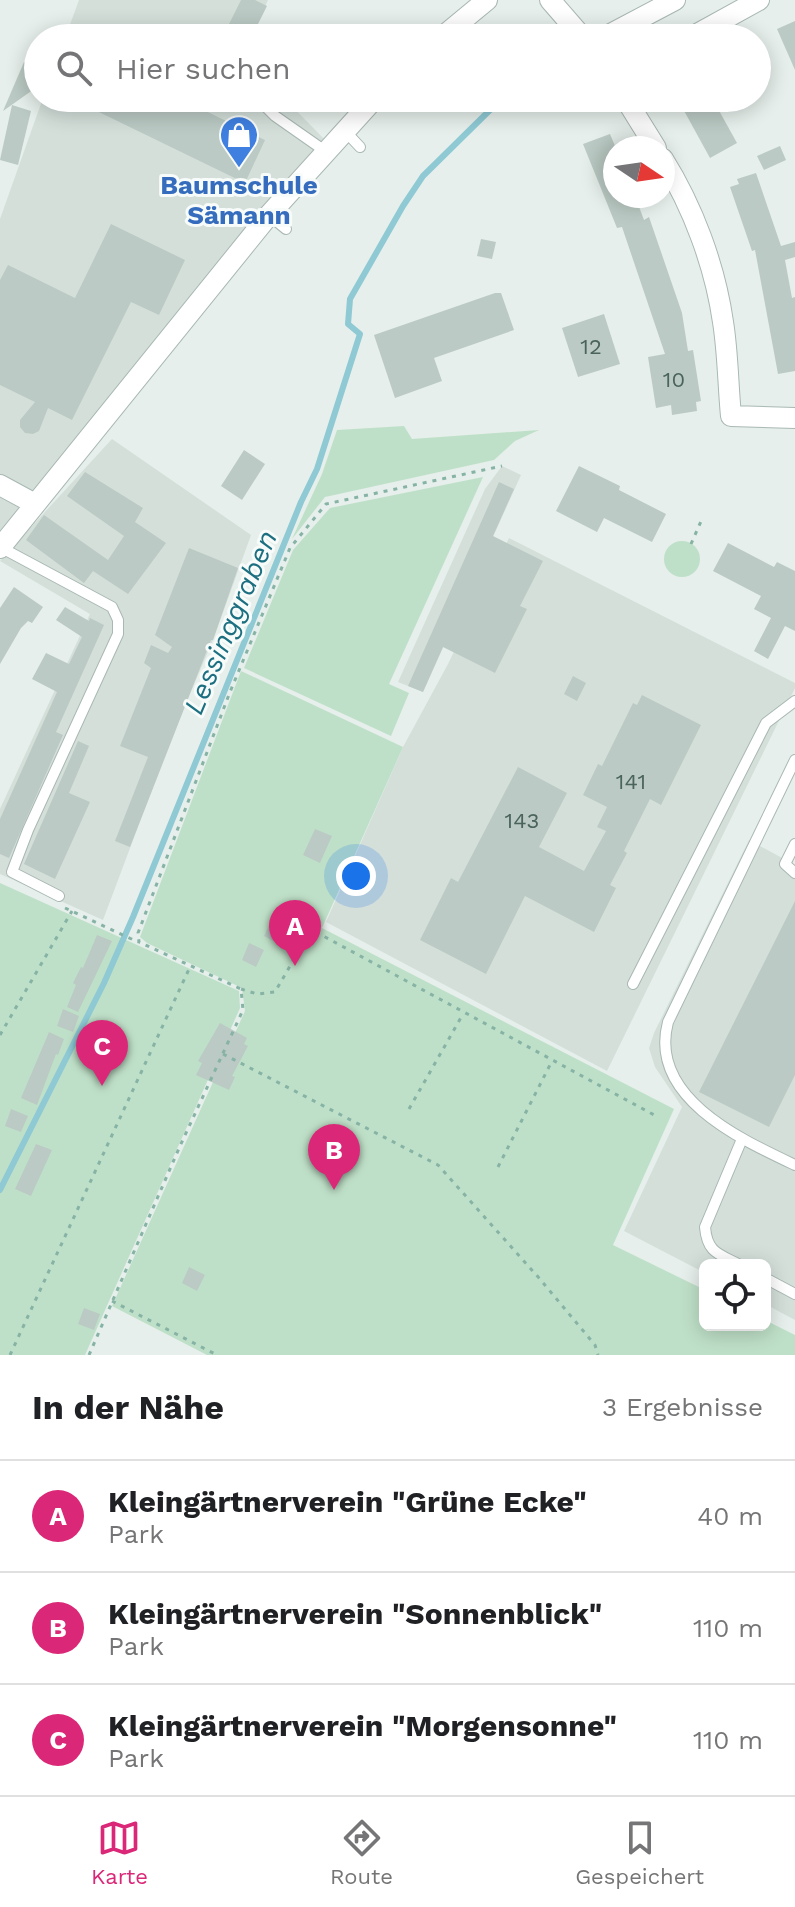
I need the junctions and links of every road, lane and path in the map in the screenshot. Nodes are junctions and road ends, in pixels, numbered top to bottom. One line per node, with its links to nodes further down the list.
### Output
1 (487, 0): 5 (street)
2 (550, 0): 6 (street)
3 (675, 0): 7 (street)
4 (759, 0): 8 (street)
5 (458, 24)
6 (571, 24)
7 (630, 24)
8 (715, 24)
9 (271, 112): 15 (lane)
10 (361, 112): 12 (street)
11 (634, 112): 13 (street)
12 (344, 130): 14 (lane); 15 (street)
13 (649, 136)
14 (360, 147)
15 (325, 151): 17 (street)
16 (675, 183): 19 (street)
17 (269, 215): 18 (lane); 22 (street)
18 (286, 229)
19 (795, 418)
20 (502, 466): 33 (path)
21 (0, 485): 22 (street)
22 (35, 504): 25 (street)
23 (702, 519): 24 (path)
24 (691, 544)
25 (0, 548): 30 (lane)
26 (795, 701): 35 (lane)
27 (795, 760): 43 (lane)
28 (795, 844): 29 (lane)
29 (795, 873)
30 (59, 896)
31 (72, 911): 38 (path)
32 (109, 929): 33 (path)
33 (139, 942): 34 (path)
34 (190, 966): 36 (path); 50 (path)
35 (633, 984)
36 (241, 989): 37 (path); 39 (path)
37 (463, 1014): 40 (path); 41 (path)
38 (0, 1035)
39 (223, 1054): 49 (path); 53 (path)
40 (552, 1061): 42 (path); 45 (path)
41 (409, 1109)
42 (656, 1116)
43 (742, 1139): 44 (lane); 46 (lane)
44 (795, 1165)
45 (498, 1167)
46 (728, 1259)
47 (771, 1281): 48 (lane)
48 (795, 1294)
49 (112, 1301): 51 (path); 52 (path)
50 (10, 1355)
51 (89, 1355)
52 (217, 1355)
53 (598, 1355)

